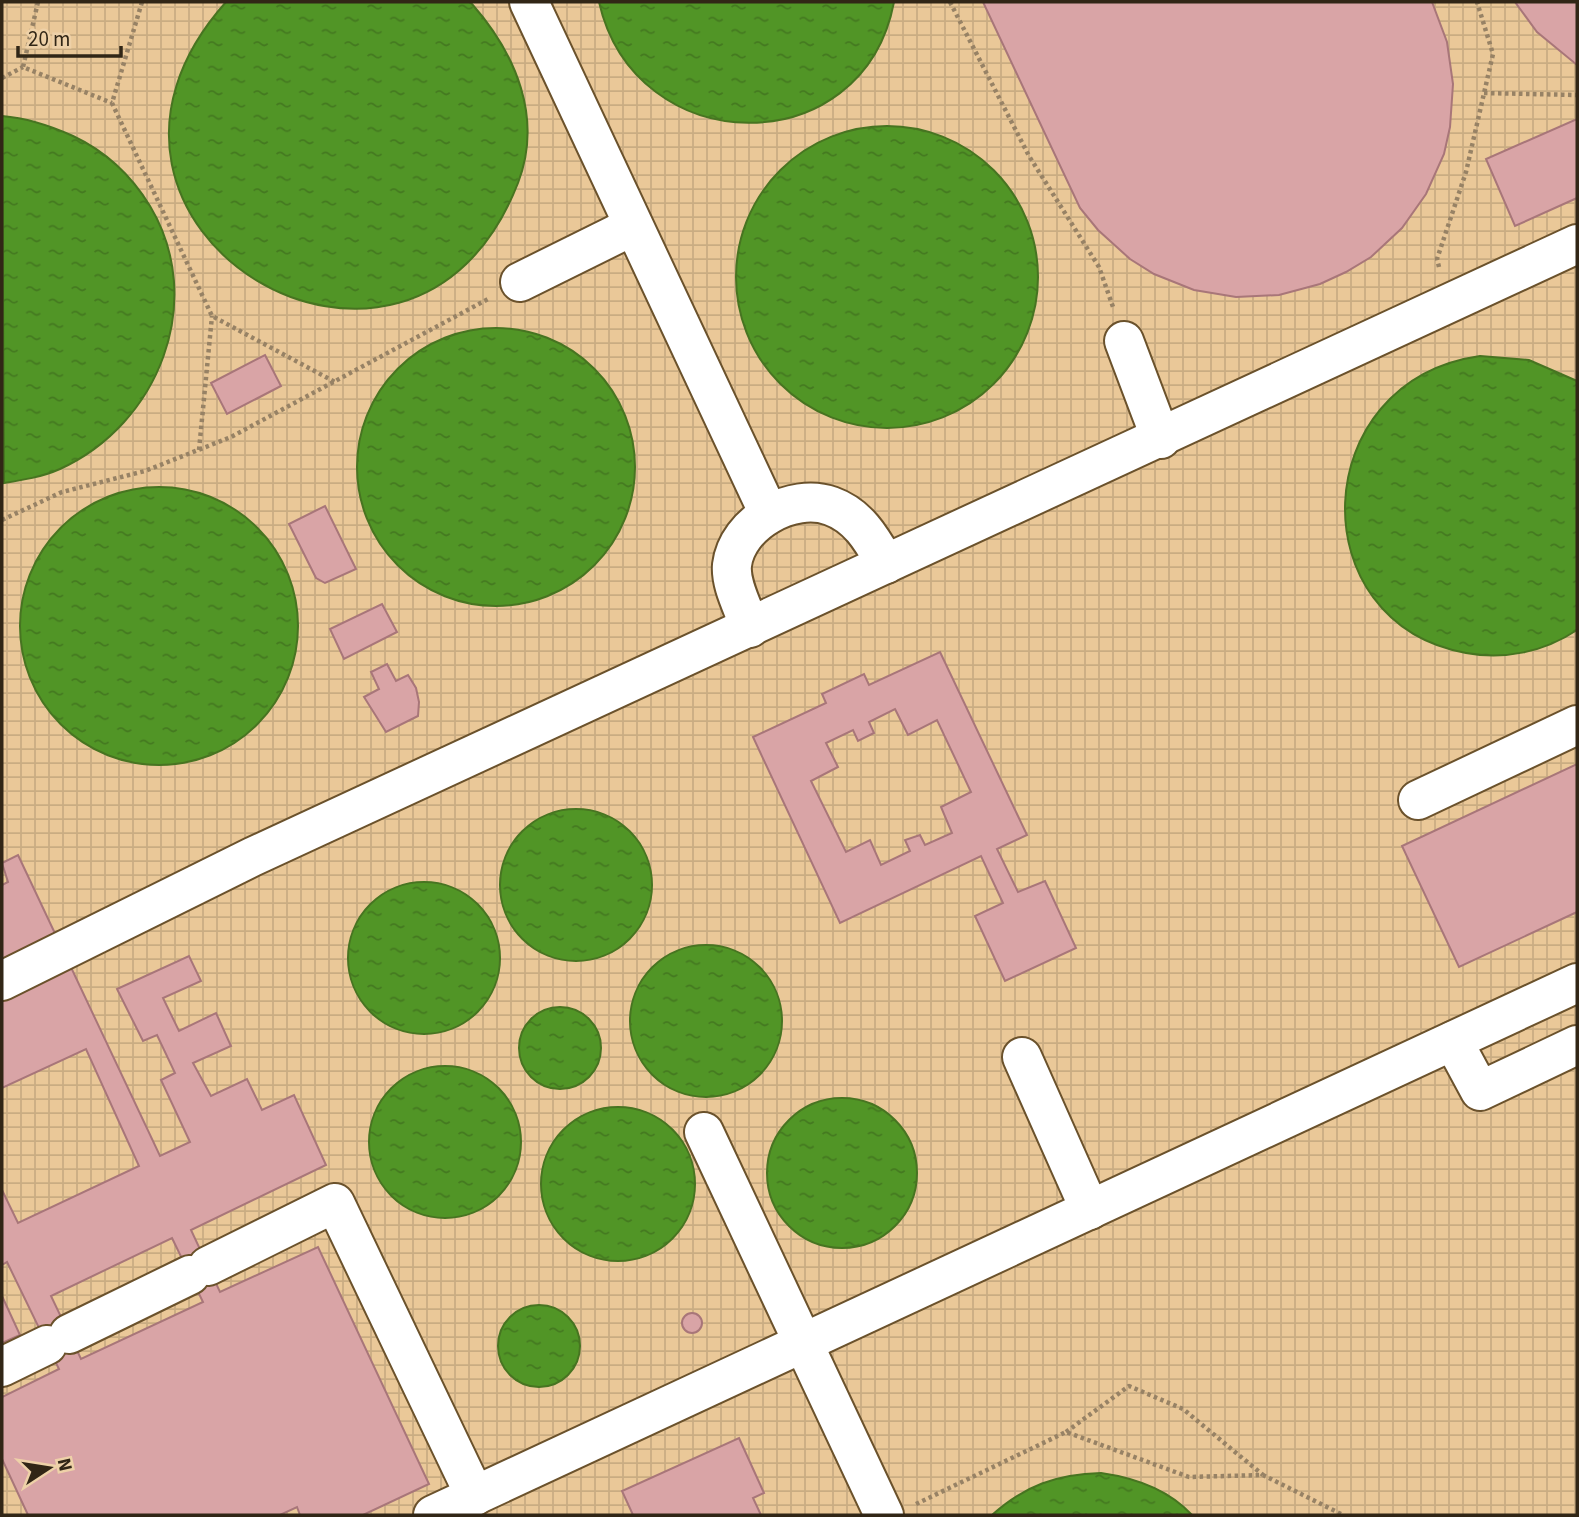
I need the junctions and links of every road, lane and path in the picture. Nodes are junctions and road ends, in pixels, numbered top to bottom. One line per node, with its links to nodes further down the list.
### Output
1 (38, 2): 6 (path)
2 (142, 2): 10 (path)
3 (529, 2): 11 (lane)
4 (950, 2): 16 (path)
5 (1477, 2): 8 (path)
6 (23, 67): 7 (path); 10 (path)
7 (2, 78)
8 (1484, 93): 9 (path); 14 (path)
9 (1577, 95)
10 (112, 103): 15 (path)
11 (633, 226): 13 (lane); 20 (lane)
12 (1577, 244): 14 (lane)
13 (520, 282): 17 (path)
14 (1448, 305): 18 (lane)
15 (212, 316): 17 (path); 19 (path)
16 (1124, 341): 18 (lane)
17 (335, 382): 19 (path)
18 (1161, 439): 22 (lane)
19 (200, 450): 21 (path)
20 (769, 514): 22 (lane); 23 (lane)
21 (2, 520)
22 (886, 564): 23 (lane)
23 (750, 628): 26 (lane)
24 (1577, 725): 25 (lane)
25 (1418, 800)
26 (2, 981)
27 (1577, 983): 28 (lane)
28 (1452, 1041): 29 (lane); 32 (lane)
29 (1577, 1045)
30 (1022, 1057): 32 (lane)
31 (704, 1132): 33 (lane)
32 (1090, 1210): 33 (lane)
33 (804, 1343): 37 (lane); 38 (lane)
34 (2, 1367): 37 (lane)
35 (1066, 1432): 36 (path); 36 (path); 38 (path)
36 (1263, 1475): 40 (path)
37 (475, 1496): 39 (lane)
38 (895, 1512)
39 (433, 1515)
40 (1343, 1515)

